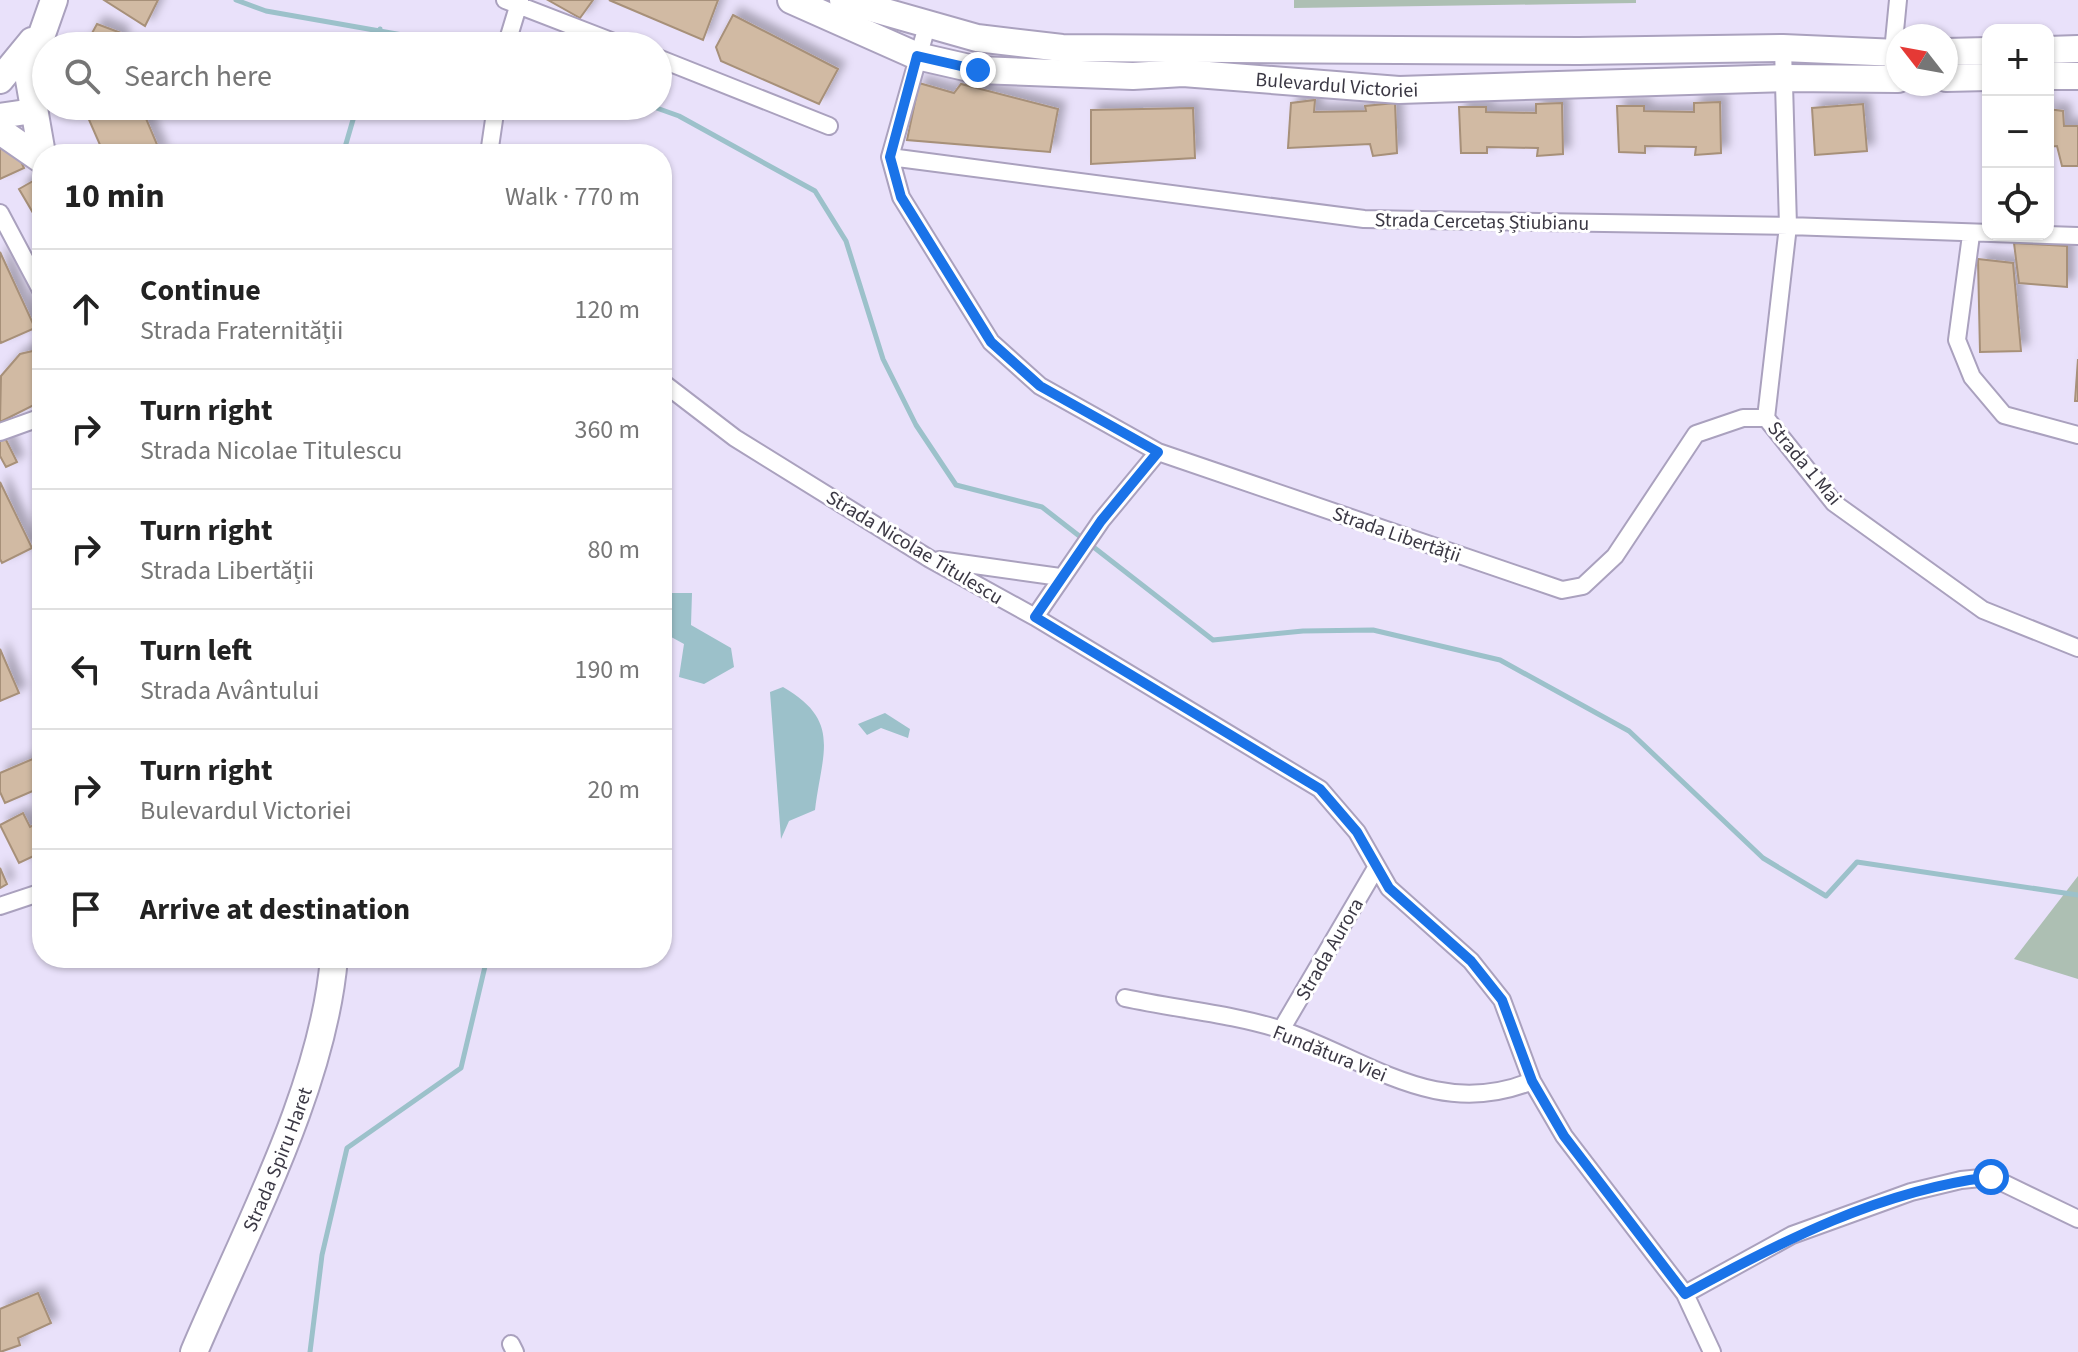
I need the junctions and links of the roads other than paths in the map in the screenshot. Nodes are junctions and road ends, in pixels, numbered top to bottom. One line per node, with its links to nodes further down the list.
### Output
1 (791, 0): 17 (main road, Bulevardul Victoriei)
2 (843, 0): 7 (main road, Bulevardul Victoriei)
3 (1898, 0): 6 (street)
4 (50, 2): 8 (main road)
5 (514, 2): 9 (street); 10 (street)
6 (1897, 24)
7 (927, 26): 12 (main road, Bulevardul Victoriei); 17 (street)
8 (40, 32)
9 (508, 32)
10 (589, 32)
11 (32, 42): 27 (main road)
12 (1783, 48): 20 (main road, Bulevardul Victoriei); 25 (street, Strada 1 Mai)
13 (2078, 49): 14 (main road)
14 (2054, 50)
15 (1982, 51): 16 (main road)
16 (1958, 52)
17 (917, 56): 25 (main road, Bulevardul Victoriei); 38 (street)
18 (32, 60): 28 (main road)
19 (672, 64): 33 (street)
20 (1886, 65)
21 (1886, 67): 25 (main road, Bulevardul Victoriei)
22 (2054, 76): 23 (main road)
23 (2078, 76)
24 (1982, 77): 26 (main road)
25 (1785, 78): 40 (street, Strada 1 Mai)
26 (1958, 78)
27 (0, 80)
28 (32, 100): 29 (street); 30 (street)
29 (0, 104)
30 (0, 116)
31 (36, 120): 35 (main road)
32 (494, 120): 36 (street)
33 (829, 126)
34 (0, 131): 37 (main road)
35 (40, 144)
36 (490, 144)
37 (32, 153)
38 (890, 157): 40 (street, Strada Cercetaș Știubianu); 49 (street, Strada Libertății)
39 (0, 213): 43 (street)
40 (1788, 226): 41 (street, Strada Cercetaș Știubianu); 45 (street, Strada 1 Mai)
41 (1971, 235): 42 (street, Strada Cercetaș Știubianu); 48 (street)
42 (2078, 236)
43 (32, 273)
44 (672, 390): 50 (street, Strada Nicolae Titulescu)
45 (1766, 418): 49 (street, Strada Libertății); 53 (street, Strada 1 Mai)
46 (32, 421): 47 (street)
47 (0, 432)
48 (2078, 435)
49 (1158, 452): 51 (street)
50 (930, 559): 51 (street); 52 (street, Strada Nicolae Titulescu)
51 (1060, 577): 52 (street)
52 (1035, 617): 54 (street, Strada Nicolae Titulescu)
53 (2078, 648)
54 (1376, 868): 59 (street, Strada Aurora); 60 (street, Strada Nicolae Titulescu)
55 (32, 895): 56 (street)
56 (0, 906)
57 (333, 968): 63 (main road, Strada Spiru Haret)
58 (1125, 998): 59 (street, Fundătura Viei)
59 (1281, 1030): 60 (street, Fundătura Viei)
60 (1532, 1081): 62 (street, Strada Nicolae Titulescu)
61 (2078, 1219): 62 (street)
62 (1685, 1294): 64 (street, Strada Nicolae Titulescu)
63 (194, 1352)
64 (1712, 1352)

